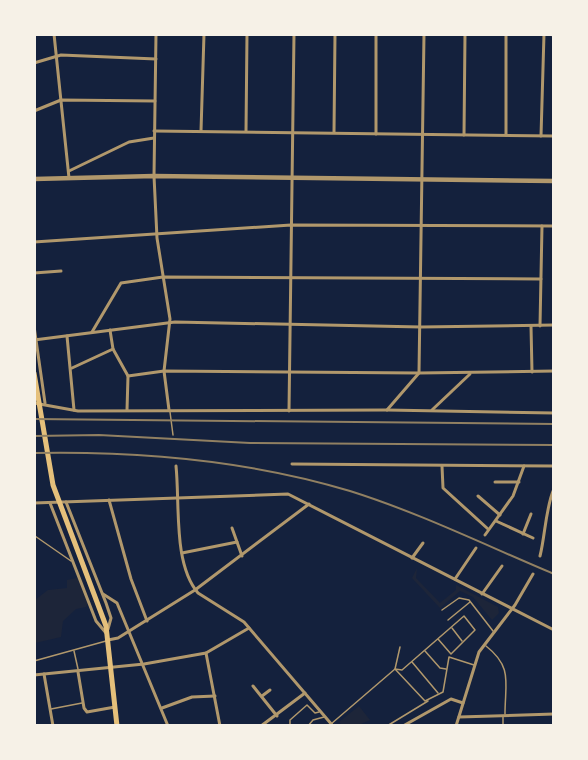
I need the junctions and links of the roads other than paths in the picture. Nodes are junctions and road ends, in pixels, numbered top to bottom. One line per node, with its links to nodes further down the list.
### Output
1 (54, 34): 14 (street)
2 (156, 34): 15 (street)
3 (204, 34): 20 (street)
4 (247, 34): 21 (street)
5 (294, 34): 24 (street)
6 (335, 34): 23 (street)
7 (376, 34): 25 (street)
8 (424, 34): 26 (street)
9 (465, 34): 27 (street)
10 (506, 34): 28 (street)
11 (544, 34): 29 (street)
12 (548, 34): 13 (street)
13 (554, 35)
14 (56, 56): 15 (street); 16 (street); 17 (street)
15 (156, 59): 18 (street)
16 (34, 63)
17 (61, 100): 18 (street); 19 (street); 32 (street)
18 (155, 101): 22 (street)
19 (34, 111)
20 (201, 131): 21 (street); 22 (street)
21 (246, 131): 24 (street)
22 (154, 132): 31 (street)
23 (334, 132): 24 (street); 25 (street)
24 (293, 133): 35 (street)
25 (376, 134): 26 (street)
26 (423, 134): 27 (street); 37 (street)
27 (464, 135): 28 (street)
28 (506, 135): 29 (street)
29 (541, 135): 30 (street)
30 (554, 136)
31 (154, 138): 32 (street); 33 (street)
32 (69, 171): 34 (street)
33 (154, 176): 34 (street); 35 (street); 43 (street)
34 (69, 178): 36 (street)
35 (292, 178): 37 (street); 39 (street)
36 (34, 179)
37 (423, 180): 38 (street); 40 (street)
38 (554, 181)
39 (291, 225): 40 (street); 43 (street); 47 (street)
40 (422, 225): 41 (street); 49 (street)
41 (542, 226): 42 (street); 50 (street)
42 (554, 226)
43 (157, 234): 44 (street); 48 (street)
44 (34, 242)
45 (62, 271): 46 (street)
46 (34, 273)
47 (290, 276): 48 (street); 49 (street); 54 (street)
48 (163, 277): 51 (street); 59 (street)
49 (421, 277): 50 (street); 57 (street)
50 (541, 279): 56 (street)
51 (171, 322): 54 (street); 58 (street); 64 (street)
52 (554, 325): 56 (street)
53 (34, 326): 61 (street)
54 (290, 326): 57 (street); 66 (street)
55 (531, 326): 56 (street); 57 (street); 68 (street)
56 (540, 326)
57 (421, 327): 70 (street)
58 (110, 330): 59 (street); 62 (street)
59 (93, 332): 60 (street)
60 (67, 336): 61 (street); 63 (street)
61 (35, 340): 73 (street)
62 (113, 349): 63 (street); 71 (street)
63 (71, 369): 74 (street)
64 (165, 371): 66 (street); 71 (street); 76 (street)
65 (554, 371): 68 (street)
66 (290, 372): 70 (street); 79 (street)
67 (471, 372): 68 (street); 70 (street); 78 (street)
68 (532, 372)
69 (34, 373): 132 (highway)
70 (419, 373): 77 (street)
71 (128, 376): 75 (street)
72 (34, 403): 73 (street)
73 (45, 403): 74 (street)
74 (75, 410): 75 (street)
75 (127, 410): 76 (street)
76 (169, 410): 79 (street); 81 (lane)
77 (387, 410): 78 (street); 79 (street)
78 (432, 410): 80 (street)
79 (289, 411)
80 (554, 413)
81 (173, 435)
82 (292, 464): 84 (street)
83 (176, 466): 91 (street)
84 (442, 466): 85 (street); 101 (street)
85 (524, 466): 86 (street); 88 (street)
86 (554, 466)
87 (495, 482): 88 (street)
88 (519, 482): 98 (street)
89 (554, 489): 111 (street)
90 (478, 496): 98 (street)
91 (180, 499): 92 (street); 96 (street); 109 (street)
92 (108, 500): 93 (street); 126 (street)
93 (66, 502): 95 (street); 118 (street)
94 (34, 503): 95 (street)
95 (50, 503): 113 (street)
96 (309, 504): 110 (street); 112 (street)
97 (531, 514): 103 (street)
98 (500, 515): 99 (street)
99 (496, 521): 101 (street); 103 (street)
100 (232, 528): 106 (street)
101 (488, 529): 104 (street)
102 (34, 530): 113 (lane)
103 (524, 534): 105 (street)
104 (484, 535)
105 (533, 538)
106 (237, 542): 109 (street); 110 (street)
107 (423, 543): 112 (street)
108 (476, 548): 116 (street)
109 (182, 553): 117 (street)
110 (242, 556): 117 (street)
111 (540, 556)
112 (412, 558): 116 (street)
113 (73, 561): 132 (street)
114 (502, 566): 119 (street)
115 (533, 574): 121 (street)
116 (455, 580): 119 (street)
117 (195, 590): 126 (street); 127 (street)
118 (103, 594): 130 (street); 132 (street)
119 (482, 594): 121 (street)
120 (470, 601): 122 (lane); 123 (lane); 131 (lane)
121 (510, 608): 129 (street); 131 (street)
122 (441, 610)
123 (459, 611): 124 (lane); 125 (lane)
124 (464, 616): 128 (lane); 134 (lane)
125 (448, 620)
126 (147, 621): 130 (street)
127 (249, 627): 139 (street); 154 (street)
128 (451, 627): 133 (lane); 134 (lane)
129 (554, 630)
130 (130, 631): 132 (street); 144 (street)
131 (494, 631): 135 (street)
132 (108, 637): 137 (lane); 146 (highway)
133 (438, 639): 138 (lane); 140 (lane)
134 (463, 641): 140 (lane)
135 (484, 644): 145 (street); 166 (lane)
136 (400, 647): 147 (lane)
137 (74, 650): 142 (lane); 149 (lane)
138 (425, 650): 143 (lane); 148 (lane)
139 (206, 653): 144 (street); 156 (street)
140 (451, 654): 141 (lane)
141 (449, 657): 145 (lane); 148 (lane)
142 (34, 661)
143 (411, 662): 147 (lane); 155 (lane)
144 (144, 664): 146 (street); 162 (street)
145 (475, 665): 160 (street)
146 (111, 668): 149 (street); 161 (highway)
147 (396, 669): 158 (lane); 170 (lane)
148 (446, 670): 155 (lane)
149 (78, 671): 150 (street); 159 (street)
150 (44, 674): 151 (street); 163 (street)
151 (34, 675)
152 (253, 686): 157 (street)
153 (270, 690): 157 (street)
154 (305, 693): 164 (street); 167 (street)
155 (439, 694): 158 (lane)
156 (215, 696): 162 (street); 174 (street)
157 (262, 696): 167 (street)
158 (428, 700): 178 (lane)
159 (83, 703): 161 (street); 163 (lane)
160 (464, 703): 169 (street); 179 (street)
161 (115, 707): 172 (highway)
162 (162, 708): 173 (street)
163 (50, 710): 171 (street)
164 (320, 711): 168 (street); 176 (lane)
165 (554, 714): 166 (street)
166 (504, 715): 169 (street); 181 (lane)
167 (277, 716): 175 (street)
168 (325, 716): 170 (street); 177 (lane)
169 (459, 717): 180 (street)
170 (332, 725)
171 (53, 726)
172 (117, 726)
173 (168, 726)
174 (220, 726)
175 (261, 726)
176 (290, 726)
177 (308, 726)
178 (387, 726)
179 (403, 726)
180 (456, 726)
181 (503, 726)

